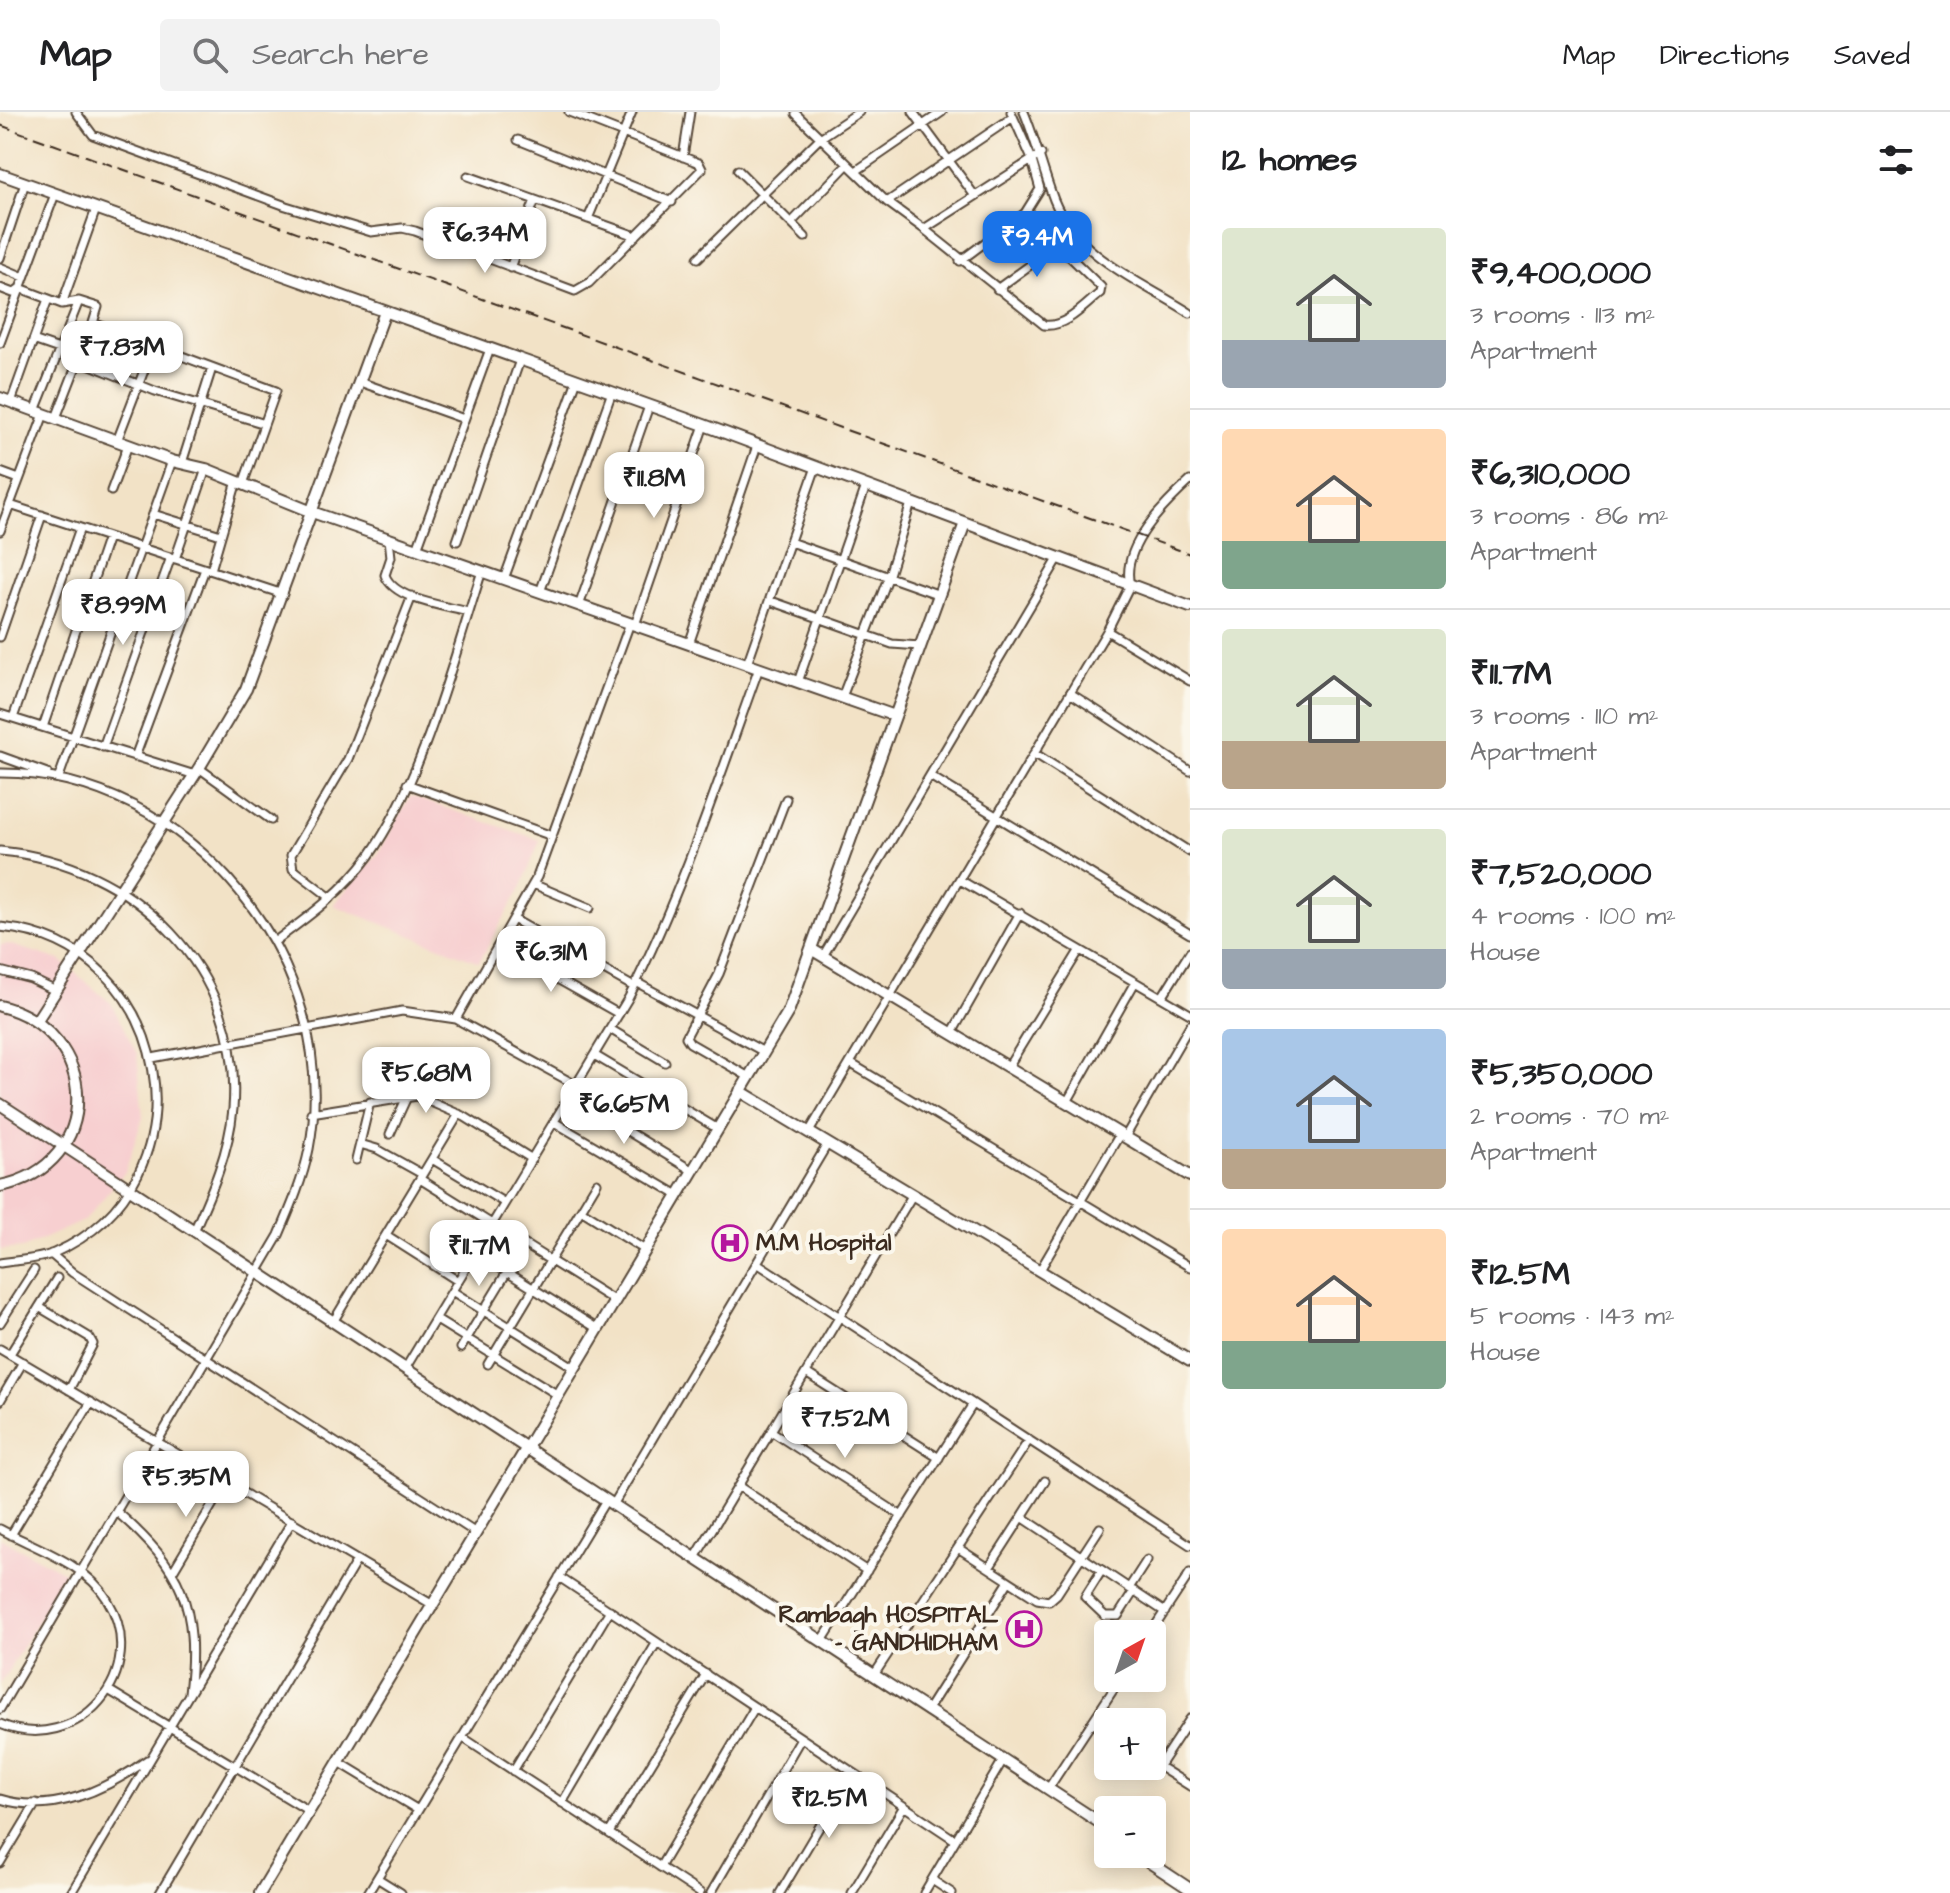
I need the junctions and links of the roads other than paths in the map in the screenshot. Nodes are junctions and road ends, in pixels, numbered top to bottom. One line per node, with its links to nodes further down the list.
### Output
1 (76, 112): 44 (street)
2 (569, 112): 12 (street)
3 (632, 112): 12 (street)
4 (690, 112): 16 (street)
5 (859, 112): 13 (street)
6 (913, 112): 11 (street)
7 (942, 112): 11 (street)
8 (1024, 112): 15 (street)
9 (796, 114): 13 (street)
10 (1012, 115): 17 (street); 18 (street)
11 (923, 125): 18 (street); 21 (street)
12 (621, 133): 16 (street); 23 (street)
13 (820, 138): 19 (street); 27 (street)
14 (518, 140): 23 (street)
15 (1041, 154): 17 (street); 53 (street)
16 (683, 157): 30 (street)
17 (1031, 157): 28 (street); 33 (street)
18 (948, 160): 28 (street); 31 (street)
19 (847, 165): 21 (street); 35 (street)
20 (738, 170): 27 (street)
21 (856, 171): 31 (street)
22 (0, 175): 25 (street)
23 (606, 175): 30 (street); 34 (street)
24 (468, 176): 29 (street)
25 (25, 183): 26 (street); 40 (street)
26 (55, 194): 32 (street); 45 (street)
27 (761, 194): 35 (street); 41 (street)
28 (975, 196): 36 (street)
29 (535, 200): 34 (street); 44 (street)
30 (672, 202): 37 (street)
31 (887, 202): 36 (street)
32 (96, 209): 51 (street); 52 (street)
33 (1025, 213): 39 (street); 42 (street)
34 (588, 219): 37 (street)
35 (791, 223): 38 (street)
36 (924, 229): 42 (street)
37 (636, 236): 44 (street)
38 (805, 237)
39 (1058, 245): 48 (street); 48 (street)
40 (0, 258)
41 (698, 258)
42 (960, 261): 48 (street)
43 (0, 267): 45 (street)
44 (510, 268)
45 (24, 277): 47 (street)
46 (0, 288): 47 (street)
47 (20, 288): 49 (street); 55 (street)
48 (997, 289)
49 (48, 299): 51 (street); 56 (street)
50 (79, 301): 51 (street); 54 (street); 59 (street)
51 (62, 304)
52 (385, 312): 60 (street); 65 (street)
53 (1190, 313)
54 (93, 323): 58 (street); 61 (street)
55 (2, 330): 57 (street)
56 (33, 340): 59 (street); 68 (street)
57 (0, 343)
58 (153, 347): 63 (street); 66 (street)
59 (59, 349): 71 (street)
60 (490, 349): 62 (street); 73 (street)
61 (78, 360): 66 (street); 72 (street)
62 (520, 360): 64 (street); 99 (street)
63 (212, 368): 69 (street); 74 (street)
64 (577, 380): 67 (street); 109 (street)
65 (360, 382): 73 (street); 89 (street)
66 (140, 386): 69 (street); 76 (street)
67 (612, 392): 70 (street); 111 (street)
68 (5, 400): 71 (street)
69 (199, 406): 74 (street); 78 (street)
70 (649, 406): 75 (street); 116 (street)
71 (40, 413): 72 (street); 82 (street)
72 (56, 418): 76 (street)
73 (464, 419): 102 (street)
74 (262, 423): 84 (street)
75 (704, 425): 77 (street); 120 (street)
76 (122, 443): 78 (street); 86 (street)
77 (757, 446): 79 (street); 124 (street)
78 (177, 462): 80 (street); 90 (street)
79 (816, 467): 85 (street); 100 (street)
80 (206, 469): 84 (street); 93 (street)
81 (0, 472): 82 (street)
82 (19, 479): 88 (street)
83 (1190, 481): 110 (street)
84 (240, 483): 89 (street); 96 (street)
85 (866, 486): 87 (street); 105 (street)
86 (111, 491)
87 (911, 503): 92 (street); 108 (street)
88 (6, 506): 91 (street); 95 (street)
89 (312, 512): 98 (street); 112 (street)
90 (153, 514): 93 (street); 101 (street)
91 (42, 515): 94 (street); 123 (street)
92 (965, 523): 104 (street); 113 (street)
93 (187, 525): 96 (street); 103 (street)
94 (80, 528): 97 (street); 134 (street)
95 (0, 531)
96 (221, 535): 106 (street)
97 (108, 537): 101 (street); 135 (street)
98 (389, 539): 102 (street); 114 (street)
99 (457, 541)
100 (790, 542): 105 (street); 115 (street)
101 (142, 548): 103 (street); 136 (street)
102 (417, 549): 107 (street)
103 (173, 558): 106 (street); 137 (street)
104 (1058, 559): 110 (street); 144 (street)
105 (842, 560): 108 (street); 119 (street)
106 (208, 570): 112 (street); 140 (street)
107 (482, 571): 109 (street); 118 (street)
108 (888, 578): 113 (street); 122 (street)
109 (504, 579): 111 (street)
110 (1130, 585): 117 (street); 121 (street)
111 (540, 592): 116 (street)
112 (283, 594): 142 (street)
113 (937, 594): 125 (street)
114 (412, 596): 118 (street); 157 (street)
115 (771, 601): 119 (street); 126 (street)
116 (579, 606): 120 (street)
117 (1190, 607)
118 (468, 612): 146 (street)
119 (820, 618): 122 (street); 129 (street)
120 (632, 624): 124 (street); 151 (street)
121 (1107, 631): 128 (street); 130 (street)
122 (865, 634): 125 (street); 131 (street)
123 (0, 637)
124 (689, 644): 126 (street)
125 (920, 646): 133 (street)
126 (747, 664): 127 (street)
127 (759, 668): 129 (street); 171 (street)
128 (1190, 681)
129 (798, 682): 131 (street)
130 (1070, 693): 138 (street); 141 (street)
131 (842, 697): 133 (street)
132 (0, 714): 134 (street)
133 (895, 716): 165 (street)
134 (13, 718): 135 (street)
135 (43, 727): 136 (street)
136 (74, 737): 137 (street); 145 (street)
137 (103, 747): 140 (street)
138 (1034, 753): 148 (street); 153 (street)
139 (0, 756): 145 (street)
140 (135, 757): 142 (street)
141 (1190, 771)
142 (197, 772): 149 (street); 150 (street)
143 (0, 773): 145 (street)
144 (930, 776): 148 (street); 169 (street)
145 (61, 778): 150 (street)
146 (407, 784): 151 (street); 157 (street)
147 (786, 799): 179 (street)
148 (997, 817): 154 (street); 162 (street)
149 (271, 820)
150 (164, 822): 156 (street); 163 (street)
151 (552, 836): 155 (street)
152 (0, 851): 156 (street)
153 (1190, 852)
154 (960, 880): 159 (street); 174 (street)
155 (533, 884): 158 (street); 160 (street)
156 (121, 890): 168 (street); 186 (street)
157 (331, 898): 163 (street)
158 (590, 908)
159 (1020, 913): 166 (street); 185 (street)
160 (515, 920): 164 (street); 171 (street)
161 (0, 927): 168 (street)
162 (1190, 934)
163 (274, 942): 183 (street)
164 (499, 946): 177 (street); 180 (street)
165 (811, 949): 169 (street); 187 (street)
166 (1079, 951): 172 (street); 192 (street)
167 (1190, 952): 175 (street)
168 (80, 954): 173 (street); 189 (street)
169 (823, 956): 174 (street)
170 (0, 971): 173 (street)
171 (635, 984): 177 (street); 179 (street)
172 (1134, 984): 175 (street); 199 (street)
173 (56, 991): 181 (street)
174 (890, 996): 185 (street); 191 (street)
175 (1162, 997): 178 (street)
176 (0, 1006): 181 (street)
177 (619, 1014): 184 (street)
178 (1190, 1014)
179 (698, 1016): 187 (street); 193 (street)
180 (456, 1019): 183 (street); 194 (street)
181 (37, 1020): 211 (street)
182 (1190, 1025): 208 (street)
183 (305, 1027): 186 (street); 202 (street)
184 (610, 1029): 188 (street); 190 (street)
185 (952, 1033): 192 (street)
186 (227, 1043): 189 (street); 227 (street)
187 (764, 1052): 193 (street)
188 (594, 1055): 194 (street); 205 (street)
189 (152, 1058): 220 (street)
190 (665, 1062)
191 (850, 1063): 206 (street); 223 (street)
192 (1008, 1067): 199 (street)
193 (749, 1077): 195 (street)
194 (576, 1085): 196 (street)
195 (740, 1091): 205 (street); 206 (street)
196 (570, 1096): 204 (street); 215 (street)
197 (407, 1097): 198 (street); 203 (street); 207 (street)
198 (370, 1102): 202 (street); 210 (street)
199 (1067, 1102): 208 (street)
200 (0, 1104): 211 (street)
201 (0, 1111): 211 (street)
202 (311, 1113): 240 (street)
203 (459, 1114): 212 (street); 213 (street)
204 (554, 1122): 213 (street); 222 (street)
205 (718, 1129): 215 (street)
206 (809, 1132): 209 (street)
207 (390, 1134)
208 (1122, 1136): 216 (street); 223 (street)
209 (828, 1143): 221 (street); 235 (street)
210 (360, 1144): 214 (street); 217 (street)
211 (62, 1148): 219 (street); 220 (street)
212 (432, 1159): 217 (street); 224 (street)
213 (532, 1159): 224 (street)
214 (356, 1160)
215 (693, 1171): 222 (street)
216 (1188, 1172)
217 (421, 1176): 226 (street); 228 (street)
218 (597, 1183): 225 (street)
219 (0, 1186)
220 (127, 1190): 227 (street); 232 (street); 240 (street)
221 (913, 1194): 238 (street); 248 (street)
222 (678, 1195): 230 (street)
223 (1080, 1201): 236 (street); 238 (street)
224 (505, 1203): 226 (street)
225 (581, 1210): 230 (street); 233 (street)
226 (492, 1224): 229 (street); 231 (street)
227 (194, 1231): 240 (street)
228 (386, 1235): 242 (street); 250 (street)
229 (524, 1244): 233 (street); 239 (street)
230 (645, 1250): 245 (street)
231 (475, 1252): 239 (street); 242 (street)
232 (51, 1254): 234 (street); 259 (street)
233 (550, 1261): 243 (street); 245 (street)
234 (0, 1263)
235 (757, 1263): 248 (street); 279 (street)
236 (1190, 1267)
237 (34, 1270): 251 (street)
238 (1040, 1270): 260 (street)
239 (507, 1272): 243 (street); 247 (street)
240 (257, 1276): 250 (street); 259 (street); 274 (street)
241 (57, 1278): 246 (street)
242 (458, 1281): 244 (street)
243 (534, 1288): 252 (street); 253 (street)
244 (452, 1291): 247 (street); 249 (street)
245 (615, 1301): 253 (street)
246 (39, 1307): 257 (street); 266 (street)
247 (484, 1311): 252 (street); 254 (street)
248 (839, 1317): 265 (street); 270 (street)
249 (435, 1319): 254 (street); 264 (street)
250 (333, 1322): 264 (street)
251 (0, 1323)
252 (510, 1327): 258 (street); 263 (street)
253 (598, 1329): 263 (street)
254 (467, 1339): 255 (street); 258 (street)
255 (461, 1348)
256 (0, 1349): 257 (street)
257 (10, 1354): 261 (street)
258 (494, 1355): 262 (street); 267 (street)
259 (208, 1359): 273 (street); 286 (street)
260 (1190, 1361)
261 (23, 1362): 266 (street); 268 (street)
262 (488, 1364)
263 (575, 1368): 267 (street)
264 (405, 1369): 274 (street)
265 (806, 1373): 271 (street); 275 (street)
266 (69, 1390): 269 (street)
267 (558, 1395): 274 (street)
268 (0, 1401)
269 (91, 1402): 273 (street); 287 (street)
270 (973, 1404): 272 (street); 275 (street)
271 (771, 1431): 278 (street); 281 (street)
272 (1029, 1440): 288 (street); 289 (street)
273 (158, 1442): 277 (street); 280 (street)
274 (525, 1451): 279 (street); 286 (street)
275 (939, 1458): 281 (street)
276 (1045, 1481): 282 (street)
277 (226, 1482): 283 (street); 296 (street)
278 (738, 1486): 291 (street); 297 (street)
279 (608, 1505): 291 (street); 300 (street); 316 (street)
280 (117, 1512): 296 (street); 298 (street)
281 (902, 1516): 297 (street)
282 (1022, 1517): 290 (street); 294 (street)
283 (292, 1521): 292 (street); 313 (street)
284 (1100, 1528): 290 (street)
285 (0, 1529): 287 (street)
286 (476, 1533): 303 (street)
287 (11, 1535): 298 (street)
288 (1190, 1545)
289 (958, 1548): 294 (street); 310 (street)
290 (1082, 1557): 295 (street); 301 (street)
291 (695, 1558): 307 (street)
292 (357, 1560): 303 (street); 327 (street)
293 (1147, 1560): 302 (street)
294 (989, 1568): 301 (street)
295 (1102, 1570): 302 (street); 302 (street)
296 (173, 1571): 313 (street)
297 (867, 1571): 307 (street)
298 (81, 1572): 311 (street); 315 (street)
299 (1190, 1573): 305 (street)
300 (559, 1577): 304 (street); 321 (street)
301 (1009, 1581): 316 (street)
302 (1132, 1589): 305 (street)
303 (433, 1605): 325 (street)
304 (610, 1610): 308 (street); 329 (street)
305 (1165, 1612): 306 (street)
306 (1160, 1620)
307 (822, 1641): 310 (street)
308 (657, 1642): 309 (street); 335 (street)
309 (706, 1674): 314 (street); 341 (street)
310 (874, 1675): 316 (street)
311 (110, 1691): 319 (street); 320 (street)
312 (1112, 1692): 318 (street)
313 (189, 1695): 320 (street)
314 (755, 1707): 322 (street); 345 (street)
315 (0, 1709)
316 (926, 1712): 326 (street)
317 (1190, 1719): 323 (street)
318 (1092, 1723): 332 (street)
319 (0, 1724)
320 (170, 1727): 324 (street); 327 (street)
321 (462, 1737): 329 (street); 337 (street)
322 (801, 1738): 330 (street); 357 (street)
323 (1166, 1751)
324 (152, 1757): 334 (street); 351 (street)
325 (339, 1762): 337 (street); 338 (street)
326 (1002, 1762): 332 (street); 340 (street); 342 (street)
327 (235, 1767): 338 (street); 352 (street)
328 (1166, 1770): 331 (street)
329 (513, 1771): 335 (street)
330 (852, 1772): 336 (street); 358 (street)
331 (1190, 1786)
332 (1048, 1789): 339 (street)
333 (0, 1799): 334 (street)
334 (36, 1803): 343 (street)
335 (562, 1803): 341 (street)
336 (904, 1806): 342 (street); 359 (street)
337 (418, 1810): 347 (street)
338 (309, 1811): 353 (street)
339 (1094, 1819)
340 (1094, 1825)
341 (609, 1833): 345 (street)
342 (955, 1840): 348 (street)
343 (0, 1863)
344 (1166, 1866): 349 (street)
345 (660, 1867): 356 (street)
346 (1158, 1868): 350 (street)
347 (377, 1878): 354 (street); 355 (street)
348 (932, 1880): 360 (street); 361 (street)
349 (1190, 1882)
350 (1190, 1889)
351 (71, 1893)
352 (160, 1893)
353 (260, 1893)
354 (368, 1893)
355 (401, 1893)
356 (700, 1893)
357 (711, 1893)
358 (780, 1893)
359 (852, 1893)
360 (924, 1893)
361 (952, 1893)

